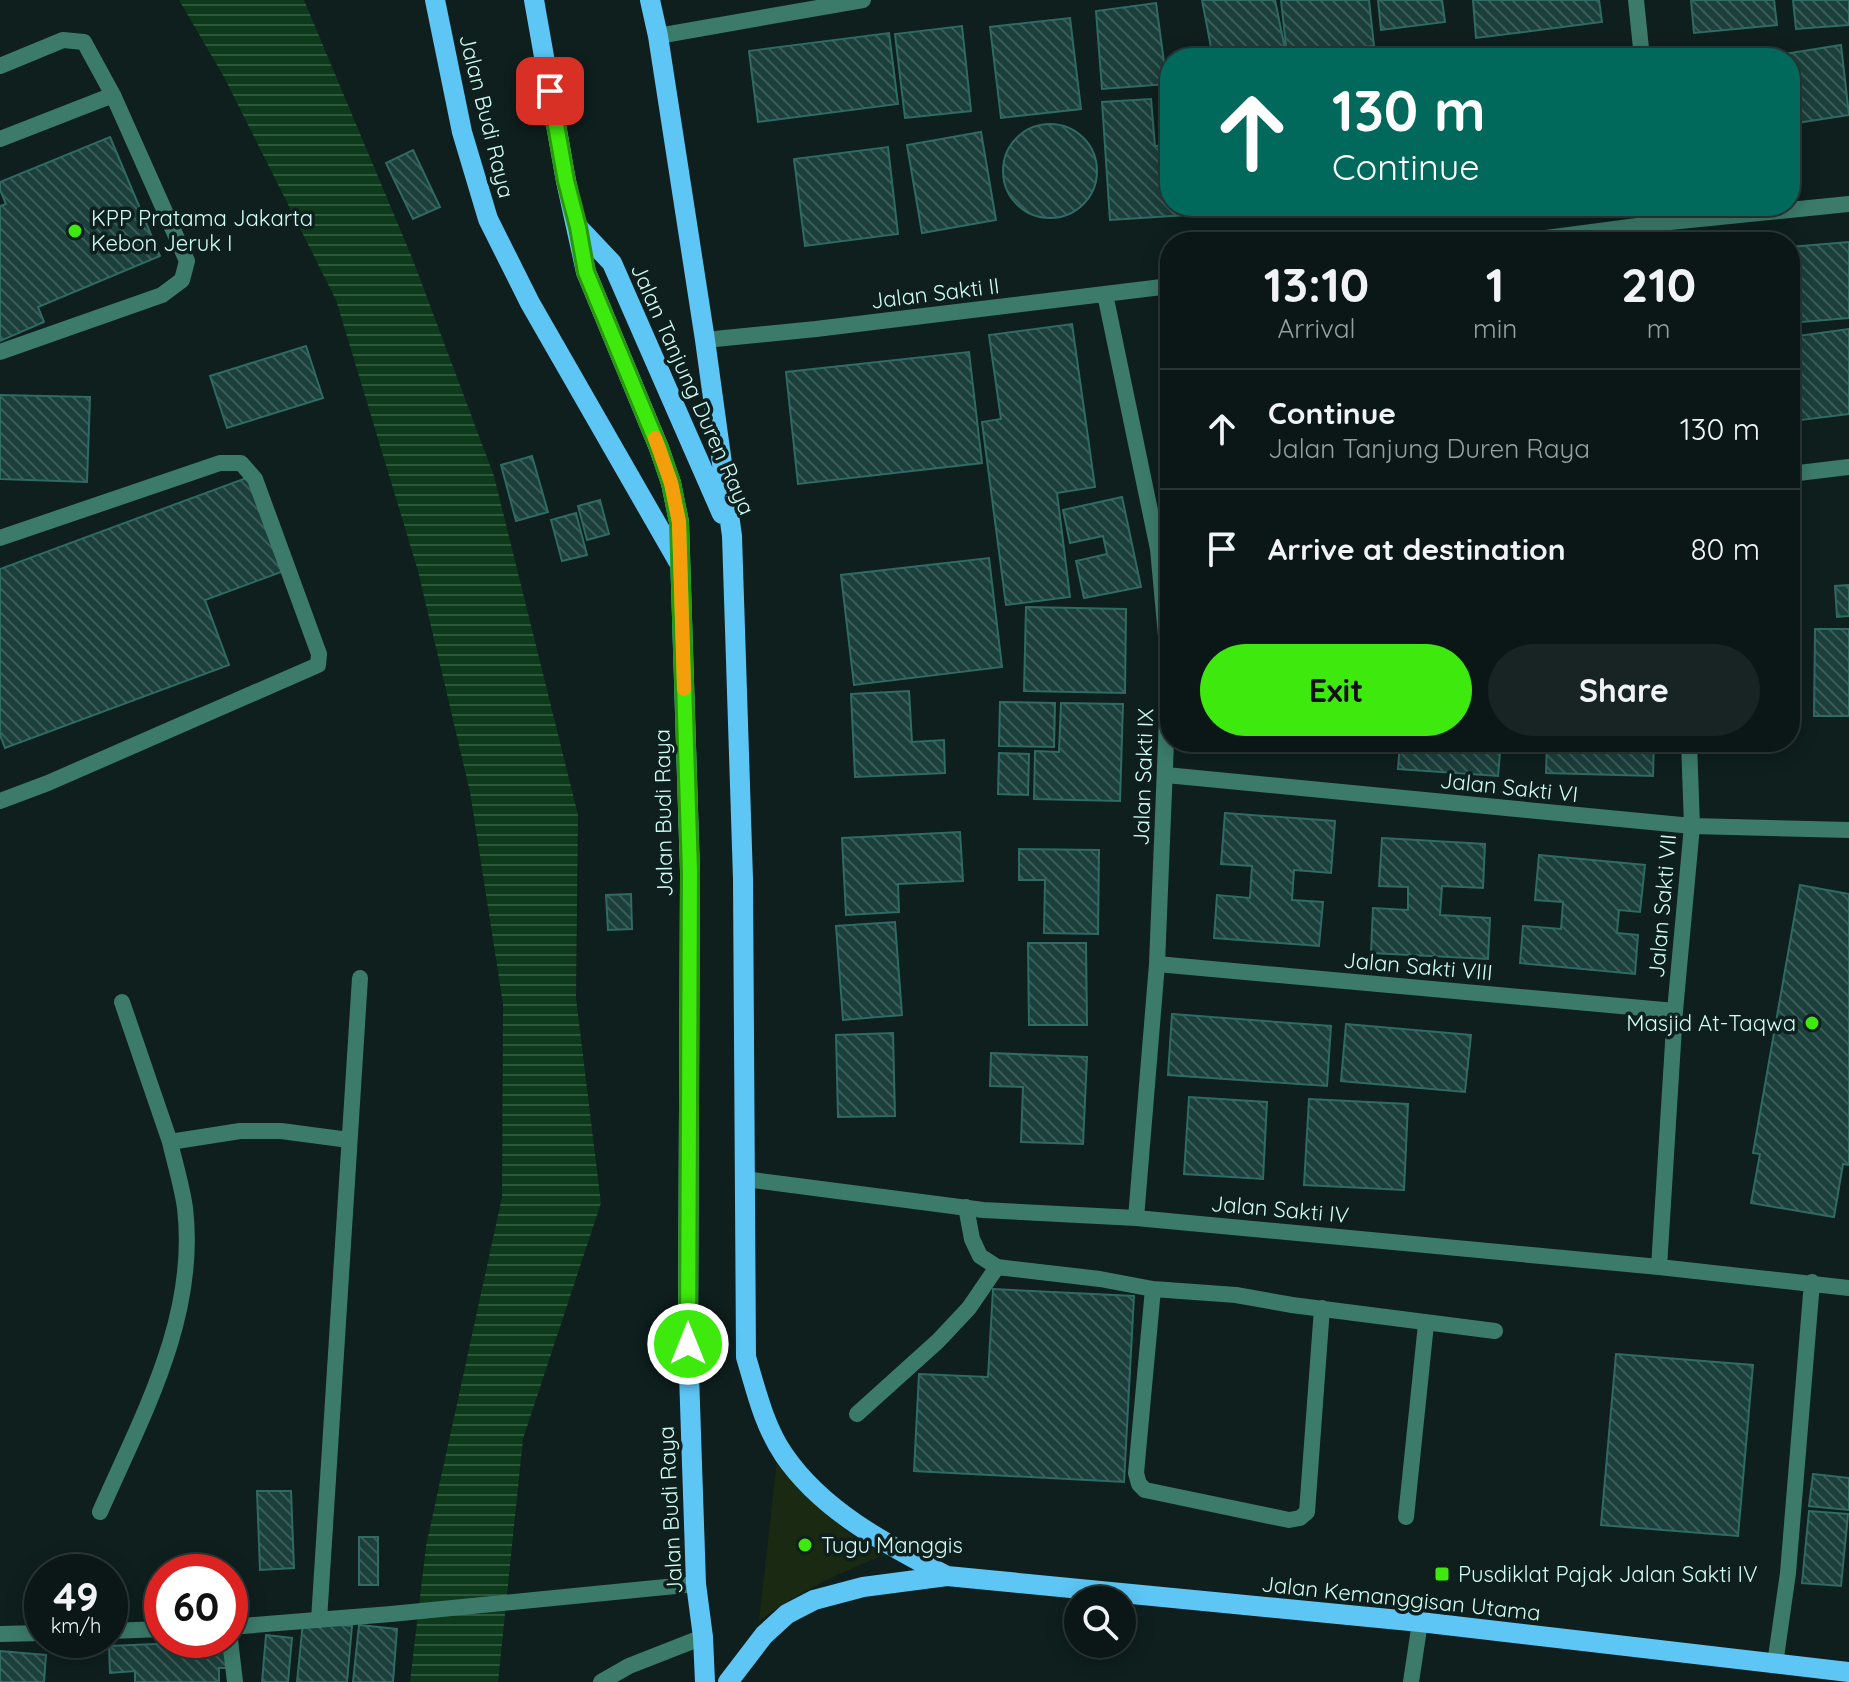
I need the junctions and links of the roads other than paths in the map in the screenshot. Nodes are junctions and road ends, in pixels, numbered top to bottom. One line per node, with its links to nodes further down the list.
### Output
1 (435, 0): 27 (main road, Jalan Budi Raya)
2 (534, 0): 16 (main road, Jalan Tanjung Duren Raya)
3 (650, 0): 6 (main road)
4 (863, 0): 6 (street)
5 (1636, 0): 7 (street)
6 (658, 36): 20 (main road)
7 (1641, 48)
8 (0, 66): 9 (street)
9 (113, 95): 10 (street); 21 (street)
10 (0, 139)
11 (1849, 204): 12 (street)
12 (1800, 209)
13 (1659, 216): 15 (street)
14 (1730, 216): 15 (street)
15 (1660, 223): 17 (street)
16 (578, 227): 25 (main road, Jalan Tanjung Duren Raya); 27 (main road, Jalan Tanjung Duren Raya)
17 (1591, 232)
18 (1160, 287): 19 (street, Jalan Sakti II)
19 (1105, 294): 20 (street, Jalan Sakti II); 24 (street, Jalan Sakti IX)
20 (705, 340): 25 (main road)
21 (0, 352)
22 (1849, 467): 23 (street)
23 (1800, 473)
24 (1160, 531)
25 (732, 536): 40 (main road)
26 (0, 538): 31 (street)
27 (680, 564): 55 (main road, Jalan Budi Raya)
28 (1167, 752): 30 (street, Jalan Sakti IX)
29 (1689, 752): 32 (street, Jalan Sakti VII)
30 (1166, 775): 32 (street, Jalan Sakti VI); 34 (street, Jalan Sakti IX)
31 (0, 801)
32 (1692, 826): 33 (street, Jalan Sakti VI); 37 (street, Jalan Sakti VII)
33 (1849, 830)
34 (1157, 964): 37 (street, Jalan Sakti VIII); 42 (street, Jalan Sakti IX)
35 (360, 978): 38 (street)
36 (122, 1002): 39 (street)
37 (1675, 1011): 44 (street, Jalan Sakti VII)
38 (349, 1140): 39 (street); 56 (street)
39 (170, 1142): 52 (street)
40 (745, 1179): 41 (street, Jalan Sakti IV); 54 (main road, Jalan Kemanggisan Utama)
41 (966, 1207): 42 (street, Jalan Sakti IV); 43 (street)
42 (1136, 1218): 44 (street, Jalan Sakti IV)
43 (997, 1267): 47 (street); 51 (street)
44 (1659, 1267): 45 (street, Jalan Sakti IV)
45 (1812, 1282): 46 (street, Jalan Sakti IV); 63 (street)
46 (1849, 1288)
47 (1153, 1289): 48 (street); 48 (street)
48 (1322, 1308): 49 (street)
49 (1426, 1324): 50 (street); 53 (street)
50 (1495, 1331)
51 (857, 1414)
52 (100, 1512)
53 (1406, 1517)
54 (947, 1576): 57 (main road, Jalan Kemanggisan Utama); 68 (main road, Jalan Kemanggisan Utama)
55 (696, 1584): 56 (street); 61 (main road, Jalan Budi Raya)
56 (319, 1620): 58 (street)
57 (1420, 1622): 63 (main road, Jalan Kemanggisan Utama); 69 (street)
58 (248, 1626)
59 (24, 1633): 60 (street)
60 (0, 1634)
61 (703, 1637): 66 (street); 67 (main road, Jalan Budi Raya)
62 (232, 1658): 65 (street)
63 (1775, 1664): 64 (main road, Jalan Kemanggisan Utama)
64 (1849, 1672)
65 (235, 1682)
66 (601, 1682)
67 (705, 1682)
68 (728, 1682)
69 (1411, 1682)

